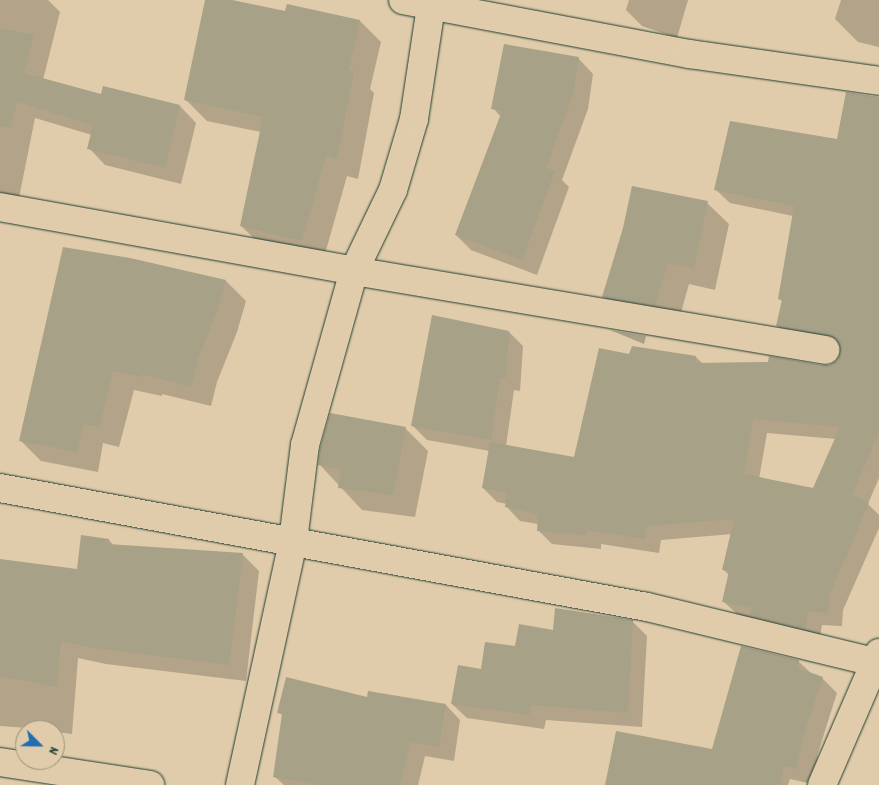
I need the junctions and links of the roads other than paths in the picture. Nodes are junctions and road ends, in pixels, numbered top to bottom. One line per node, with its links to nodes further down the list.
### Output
1 (403, 0): 2 (street)
2 (431, 3): 3 (street); 5 (street)
3 (879, 81)
4 (0, 207): 5 (street)
5 (354, 272): 6 (street); 8 (street)
6 (825, 350)
7 (0, 488): 8 (street)
8 (293, 541): 9 (street); 12 (street)
9 (877, 657): 13 (street)
10 (0, 762): 11 (street)
11 (150, 785)
12 (240, 785)
13 (822, 785)

